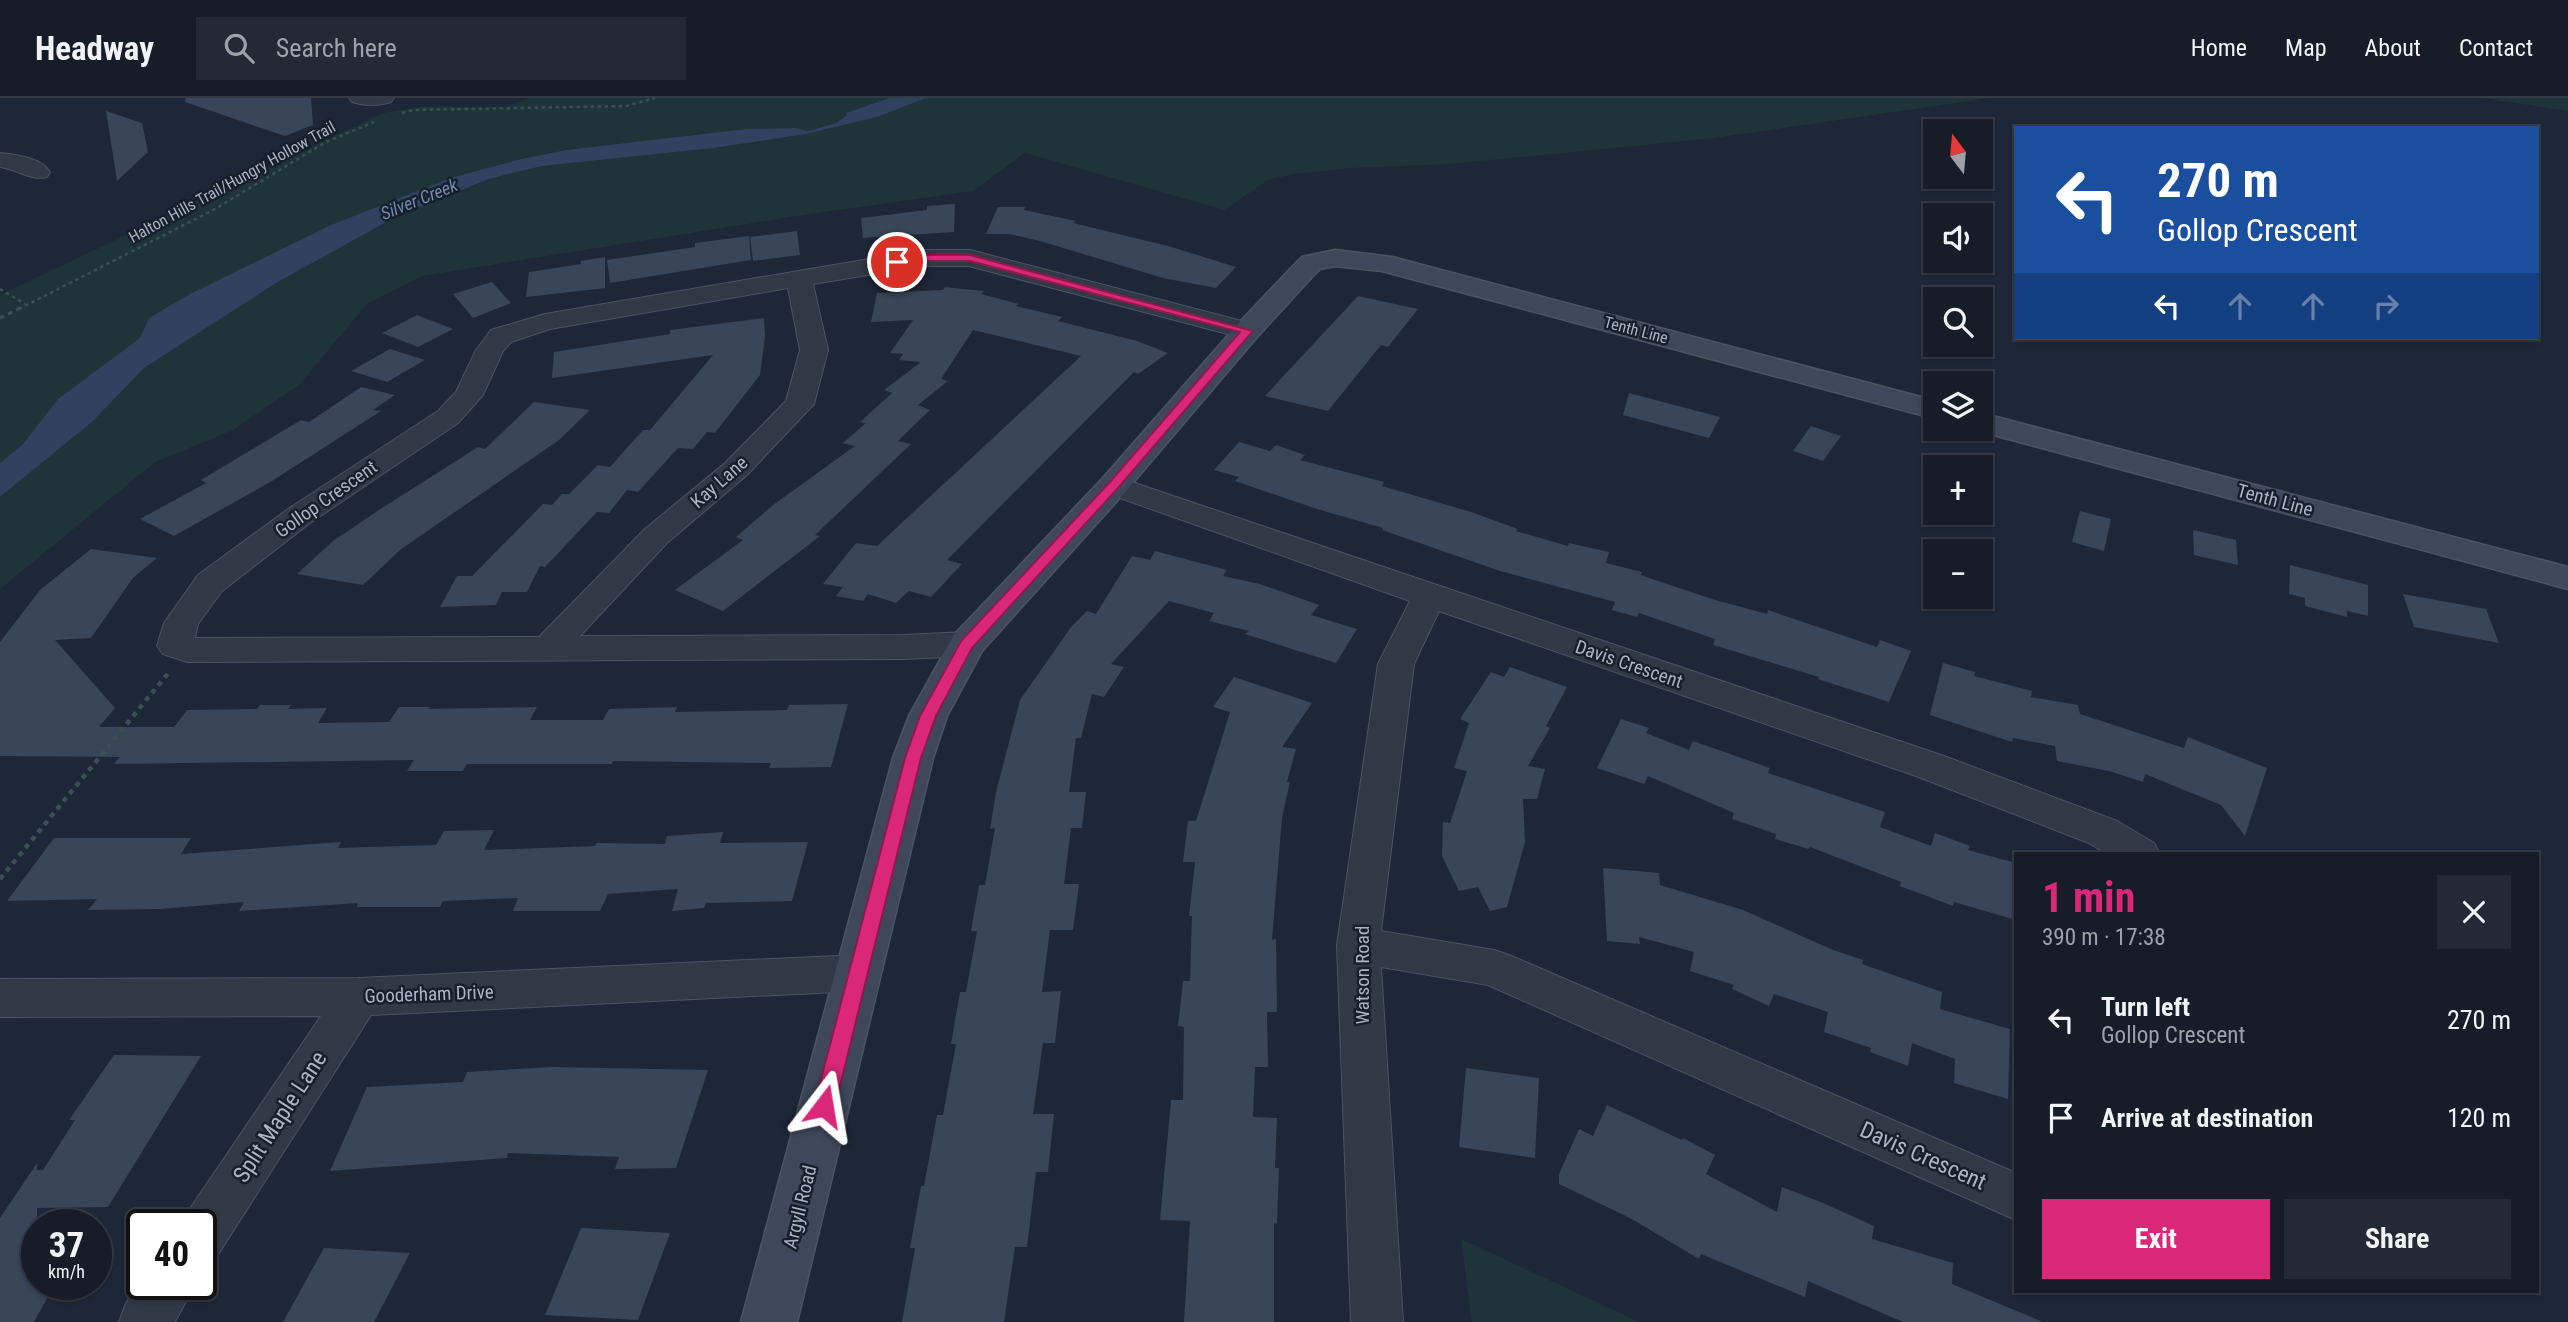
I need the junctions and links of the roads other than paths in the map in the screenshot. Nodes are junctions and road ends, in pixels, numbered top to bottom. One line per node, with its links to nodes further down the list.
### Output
1 (359, 98): 2 (street)
2 (388, 107)
3 (0, 160): 4 (street)
4 (39, 172)
5 (1335, 258): 7 (street, Argyll Road); 8 (street, Tenth Line)
6 (799, 280): 7 (street, Gollop Crescent); 14 (street, Kay Lane); 14 (street, Gollop Crescent)
7 (1247, 331): 10 (street, Argyll Road)
8 (1923, 407)
9 (1993, 425): 11 (street, Tenth Line)
10 (1114, 485): 12 (street, Davis Crescent); 13 (street, Argyll Road)
11 (2568, 578)
12 (1429, 596): 15 (street, Davis Crescent); 16 (street, Watson Road)
13 (967, 644): 14 (street); 17 (street, Argyll Road)
14 (548, 649)
15 (2137, 852)
16 (1358, 945): 20 (street, Davis Crescent); 25 (street, Watson Road)
17 (857, 973): 18 (street, Gooderham Drive); 24 (street, Argyll Road)
18 (358, 997): 19 (street, Gooderham Drive); 21 (street, Split Maple Lane)
19 (0, 998)
20 (2014, 1196)
21 (217, 1212)
22 (159, 1300): 23 (street)
23 (145, 1322)
24 (769, 1322)
25 (1377, 1322)

